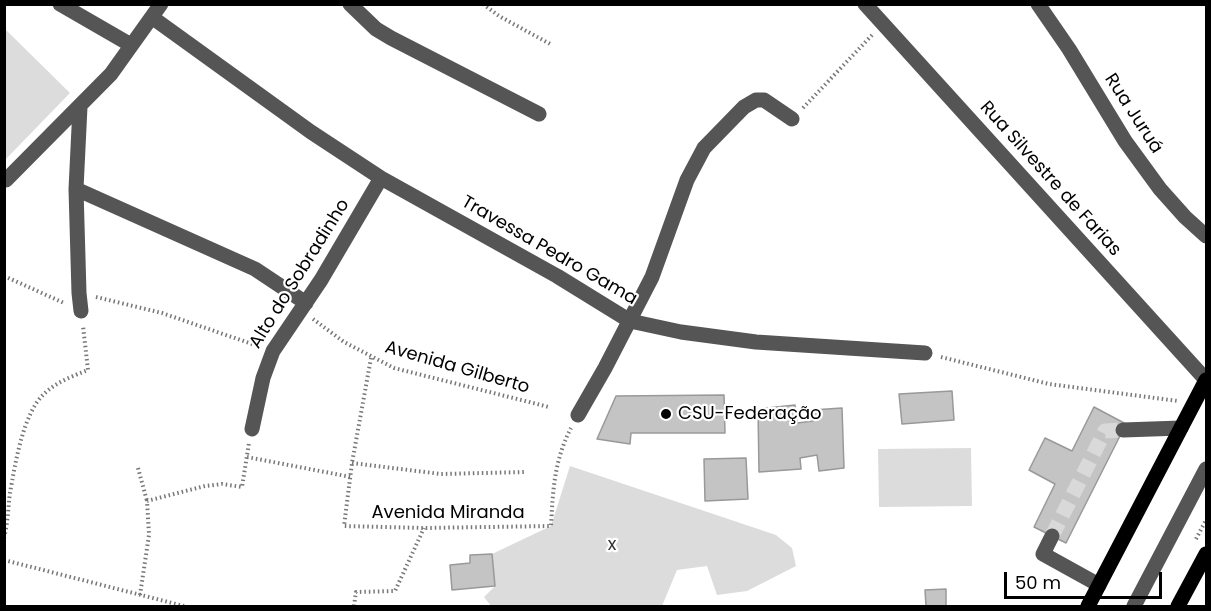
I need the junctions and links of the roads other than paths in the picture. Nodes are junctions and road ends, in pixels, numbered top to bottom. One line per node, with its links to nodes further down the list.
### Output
1 (60, 4): 6 (street)
2 (350, 4): 8 (street)
3 (865, 4): 18 (street, Rua Silvestre de Farias)
4 (1038, 4): 13 (street, Rua Juruá)
5 (157, 11): 6 (street); 10 (street, Travessa Pedro Gama)
6 (131, 45): 7 (street)
7 (80, 107): 11 (street); 12 (street)
8 (539, 114)
9 (792, 119): 16 (street)
10 (381, 178): 14 (street, Alto do Sobradinho); 16 (street, Travessa Pedro Gama)
11 (6, 180)
12 (76, 189): 14 (street); 15 (street)
13 (1206, 236)
14 (303, 306): 21 (street, Alto do Sobradinho)
15 (81, 310)
16 (630, 321): 17 (street, Travessa Pedro Gama); 19 (street)
17 (925, 353)
18 (1206, 380): 20 (main road)
19 (578, 415)
20 (1181, 428): 22 (street); 26 (main road)
21 (252, 429)
22 (1123, 430)
23 (1206, 469): 27 (street)
24 (1052, 536): 26 (street)
25 (1206, 554): 29 (main road)
26 (1099, 585): 28 (main road)
27 (1137, 604)
28 (1088, 606)
29 (1178, 606)

